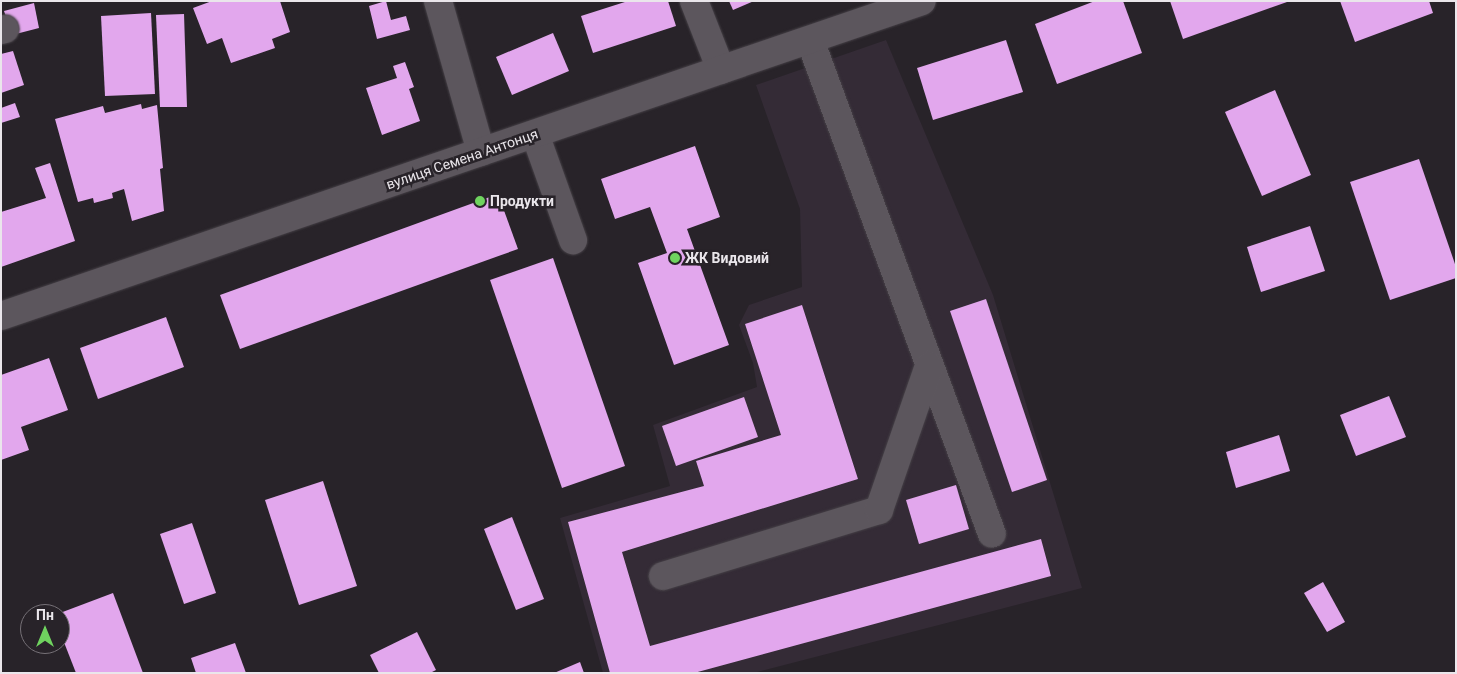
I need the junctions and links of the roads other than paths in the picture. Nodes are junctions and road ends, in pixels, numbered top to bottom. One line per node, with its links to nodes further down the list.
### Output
1 (438, 1): 7 (street)
2 (694, 1): 5 (street)
3 (922, 1): 4 (street, вулиця Семена Антонця)
4 (810, 40): 5 (street, вулиця Семена Антонця); 10 (street)
5 (721, 70): 6 (street, вулиця Семена Антонця)
6 (535, 134): 7 (street, вулиця Семена Антонця); 8 (street)
7 (481, 152): 9 (street, вулиця Семена Антонця)
8 (573, 240)
9 (1, 316)
10 (930, 366): 11 (street); 12 (street)
11 (992, 534)
12 (663, 576)

